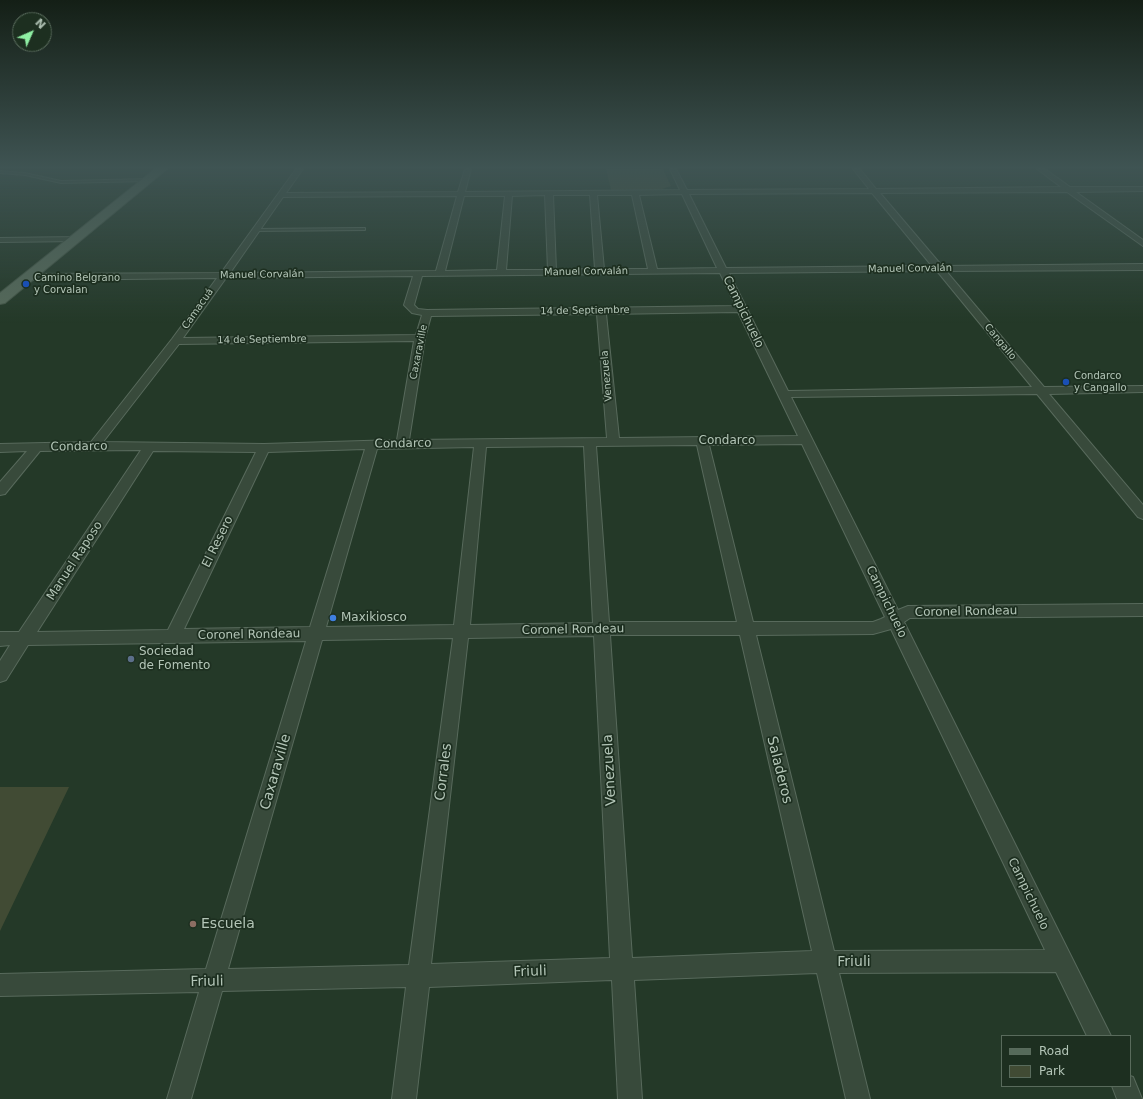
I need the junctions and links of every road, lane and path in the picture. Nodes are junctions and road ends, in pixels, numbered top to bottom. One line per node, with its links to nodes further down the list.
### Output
1 (99, 220): 13 (main road)
2 (263, 220): 12 (street, Camacuá)
3 (453, 220): 23 (street)
4 (506, 220): 24 (street)
5 (550, 220): 20 (street)
6 (595, 220): 21 (street)
7 (641, 220): 18 (street)
8 (698, 220): 19 (street, Campichuelo)
9 (899, 220): 17 (street, Cangallo)
10 (1111, 220): 15 (street)
11 (364, 229): 12 (lane)
12 (256, 230): 25 (street, Camacuá)
13 (76, 239): 14 (street); 26 (main road)
14 (0, 240)
15 (1143, 244)
16 (1143, 267): 17 (street, Manuel Corvalán)
17 (939, 269): 19 (street, Manuel Corvalán); 34 (street, Cangallo)
18 (653, 271): 19 (street, Manuel Corvalán); 21 (street, Manuel Corvalán)
19 (724, 271): 28 (street, Campichuelo)
20 (552, 272): 21 (street, Manuel Corvalán); 24 (street, Manuel Corvalán)
21 (600, 272)
22 (418, 273): 23 (street, Manuel Corvalán); 25 (street, Manuel Corvalán); 30 (street, Caxaraville)
23 (440, 273): 24 (street, Manuel Corvalán)
24 (501, 273)
25 (222, 275): 26 (street, Manuel Corvalán); 32 (street, Camacuá)
26 (28, 277): 27 (main road)
27 (0, 300)
28 (742, 309): 29 (street, 14 de Septiembre); 35 (street, Campichuelo)
29 (601, 311): 30 (street, 14 de Septiembre); 37 (street, Venezuela)
30 (427, 313): 31 (street, Caxaraville)
31 (420, 338): 32 (street, 14 de Septiembre); 40 (street, Caxaraville)
32 (176, 341): 43 (street, Camacuá)
33 (1143, 389): 34 (street)
34 (1040, 390): 35 (street); 49 (street, Cangallo)
35 (784, 394): 36 (street, Campichuelo)
36 (806, 440): 38 (street, Condarco); 51 (street, Campichuelo)
37 (613, 441): 38 (street, Condarco); 39 (street, Condarco)
38 (702, 441): 52 (street, Saladeros)
39 (590, 442): 41 (street, Condarco); 53 (street, Venezuela)
40 (402, 444): 41 (street, Condarco); 42 (street, Condarco)
41 (480, 444): 54 (street, Corrales)
42 (372, 445): 47 (street, Condarco); 55 (street, Caxaraville)
43 (94, 446): 44 (street, Condarco); 46 (street, Condarco)
44 (149, 447): 47 (street, Condarco); 58 (street, Manuel Raposo)
45 (0, 448): 46 (street, Condarco)
46 (36, 448): 48 (street)
47 (264, 448): 56 (street, El Resero)
48 (0, 492)
49 (1143, 514)
50 (1143, 610): 51 (street, Coronel Rondeau)
51 (894, 619): 52 (street, Coronel Rondeau); 60 (street, Campichuelo)
52 (745, 628): 53 (street, Coronel Rondeau); 61 (street, Saladeros)
53 (603, 629): 54 (street, Coronel Rondeau); 62 (street, Venezuela)
54 (461, 633): 55 (street, Coronel Rondeau); 63 (street, Corrales)
55 (316, 634): 56 (street, Coronel Rondeau); 64 (street, Caxaraville)
56 (173, 636): 58 (street, Coronel Rondeau)
57 (0, 639): 58 (street, Coronel Rondeau)
58 (24, 639): 59 (street, Manuel Raposo)
59 (0, 675)
60 (1061, 961): 61 (street, Friuli); 66 (street, Campichuelo)
61 (825, 962): 62 (street, Friuli); 71 (street, Saladeros)
62 (621, 969): 63 (street, Friuli); 70 (street, Venezuela)
63 (419, 976): 64 (street, Friuli); 69 (street, Corrales)
64 (214, 982): 65 (street, Friuli); 68 (street, Caxaraville)
65 (2, 988)
66 (1098, 1035)
67 (1124, 1087): 72 (street)
68 (180, 1099)
69 (404, 1099)
70 (630, 1099)
71 (858, 1099)
72 (1130, 1099)

